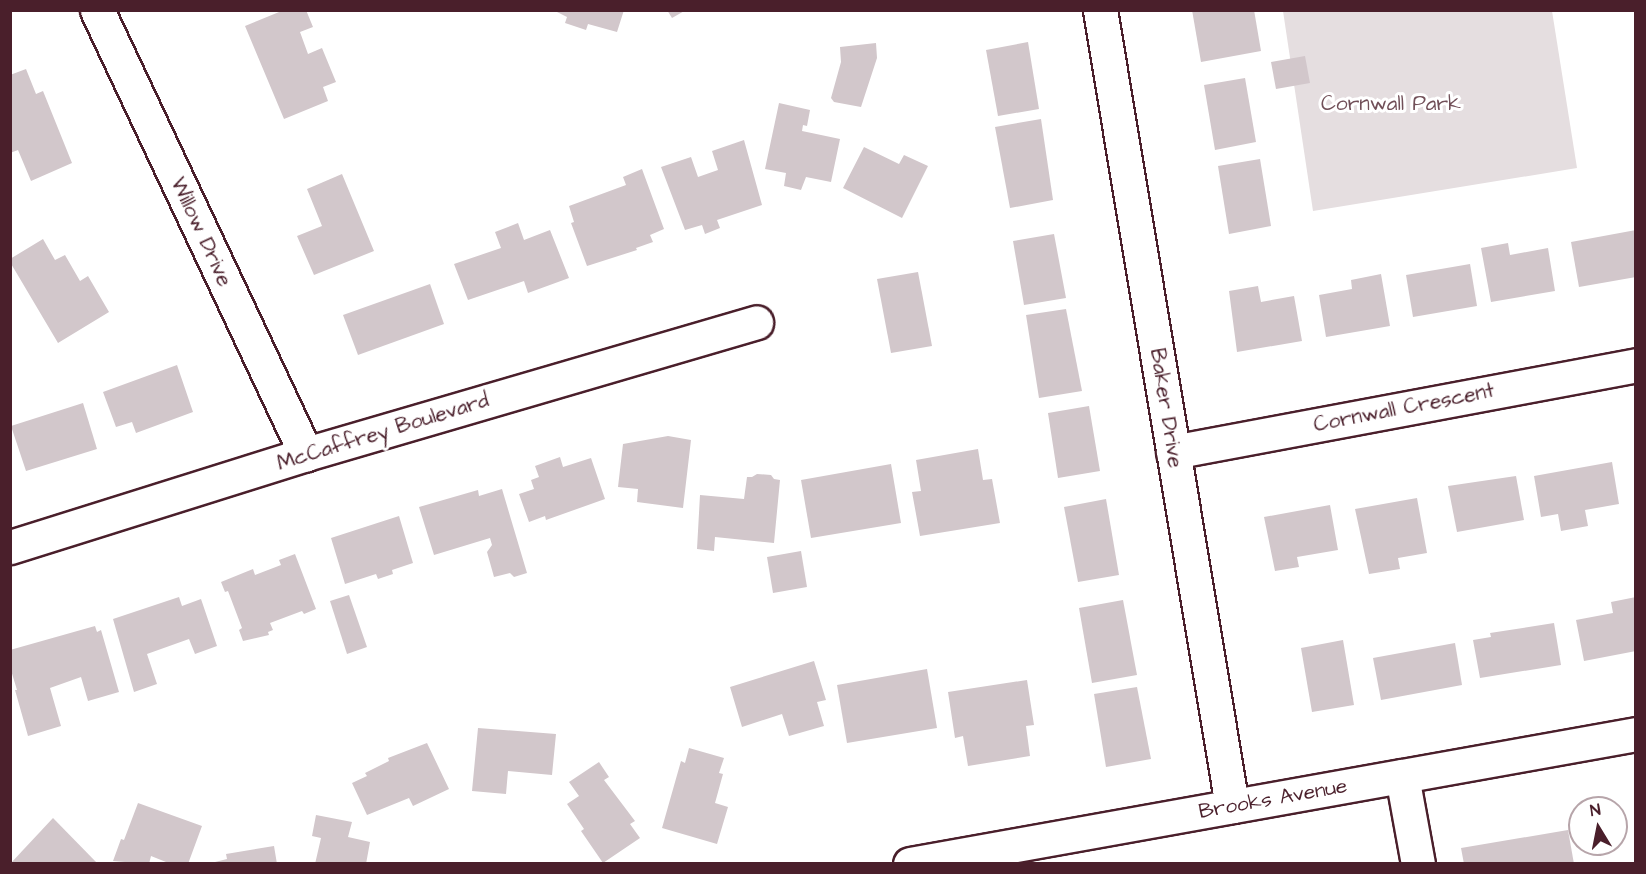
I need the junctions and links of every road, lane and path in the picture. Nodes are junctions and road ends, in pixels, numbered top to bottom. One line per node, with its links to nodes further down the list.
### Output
1 (97, 10): 6 (street, Willow Drive)
2 (1100, 10): 5 (street, Baker Drive)
3 (756, 322): 6 (street, McCaffrey Boulevard)
4 (1635, 365): 5 (street, Cornwall Crescent)
5 (1173, 452): 10 (street, Baker Drive)
6 (306, 454): 7 (street, McCaffrey Boulevard)
7 (10, 547)
8 (1635, 734): 9 (street, Brooks Avenue)
9 (1402, 776): 10 (street, Brooks Avenue); 12 (street)
10 (1232, 806): 11 (street, Brooks Avenue)
11 (910, 864)
12 (1418, 864)

